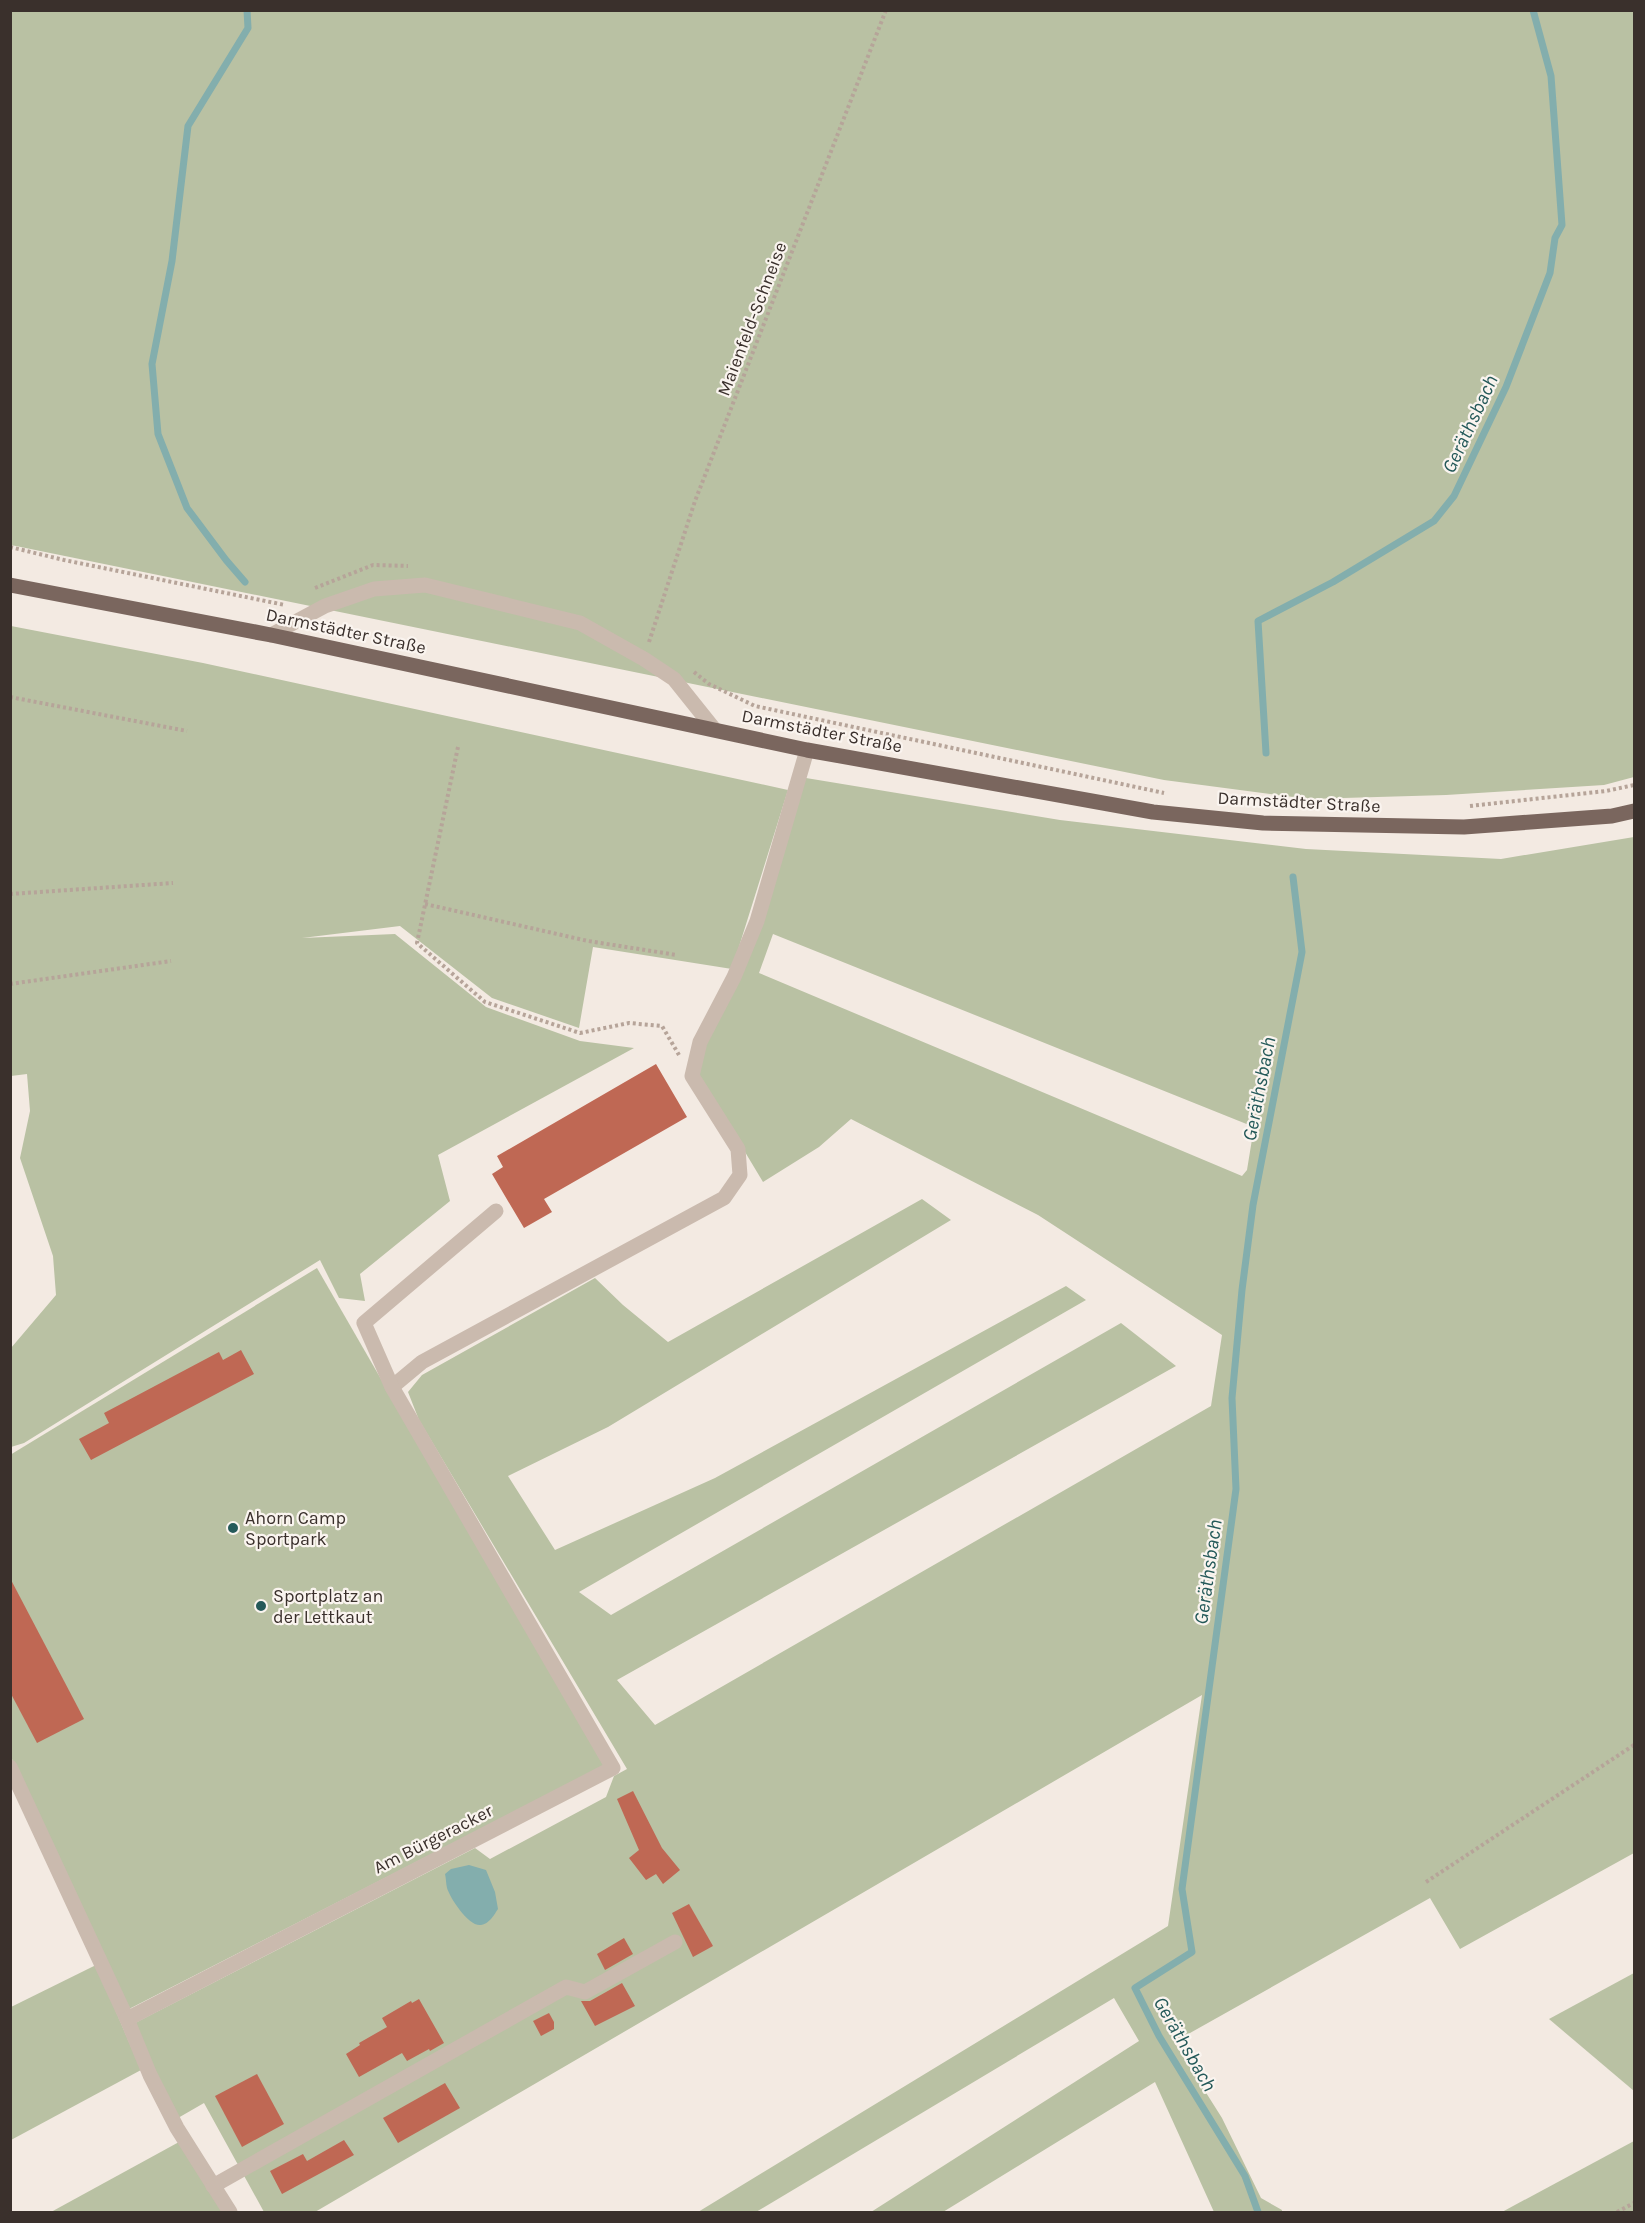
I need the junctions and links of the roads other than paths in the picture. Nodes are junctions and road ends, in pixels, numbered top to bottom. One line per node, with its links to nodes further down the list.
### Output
1 (10, 585): 2 (main road, Darmstädter Straße)
2 (271, 635): 3 (main road, Darmstädter Straße); 3 (lane)
3 (714, 729): 4 (main road, Darmstädter Straße)
4 (807, 750): 5 (main road, Darmstädter Straße); 7 (lane)
5 (1635, 811)
6 (496, 1211): 7 (lane)
7 (392, 1387): 10 (lane, Am Bürgeracker)
8 (10, 1767): 10 (lane)
9 (675, 1942): 11 (lane)
10 (127, 2019): 11 (lane)
11 (213, 2186): 12 (lane)
12 (230, 2212)

